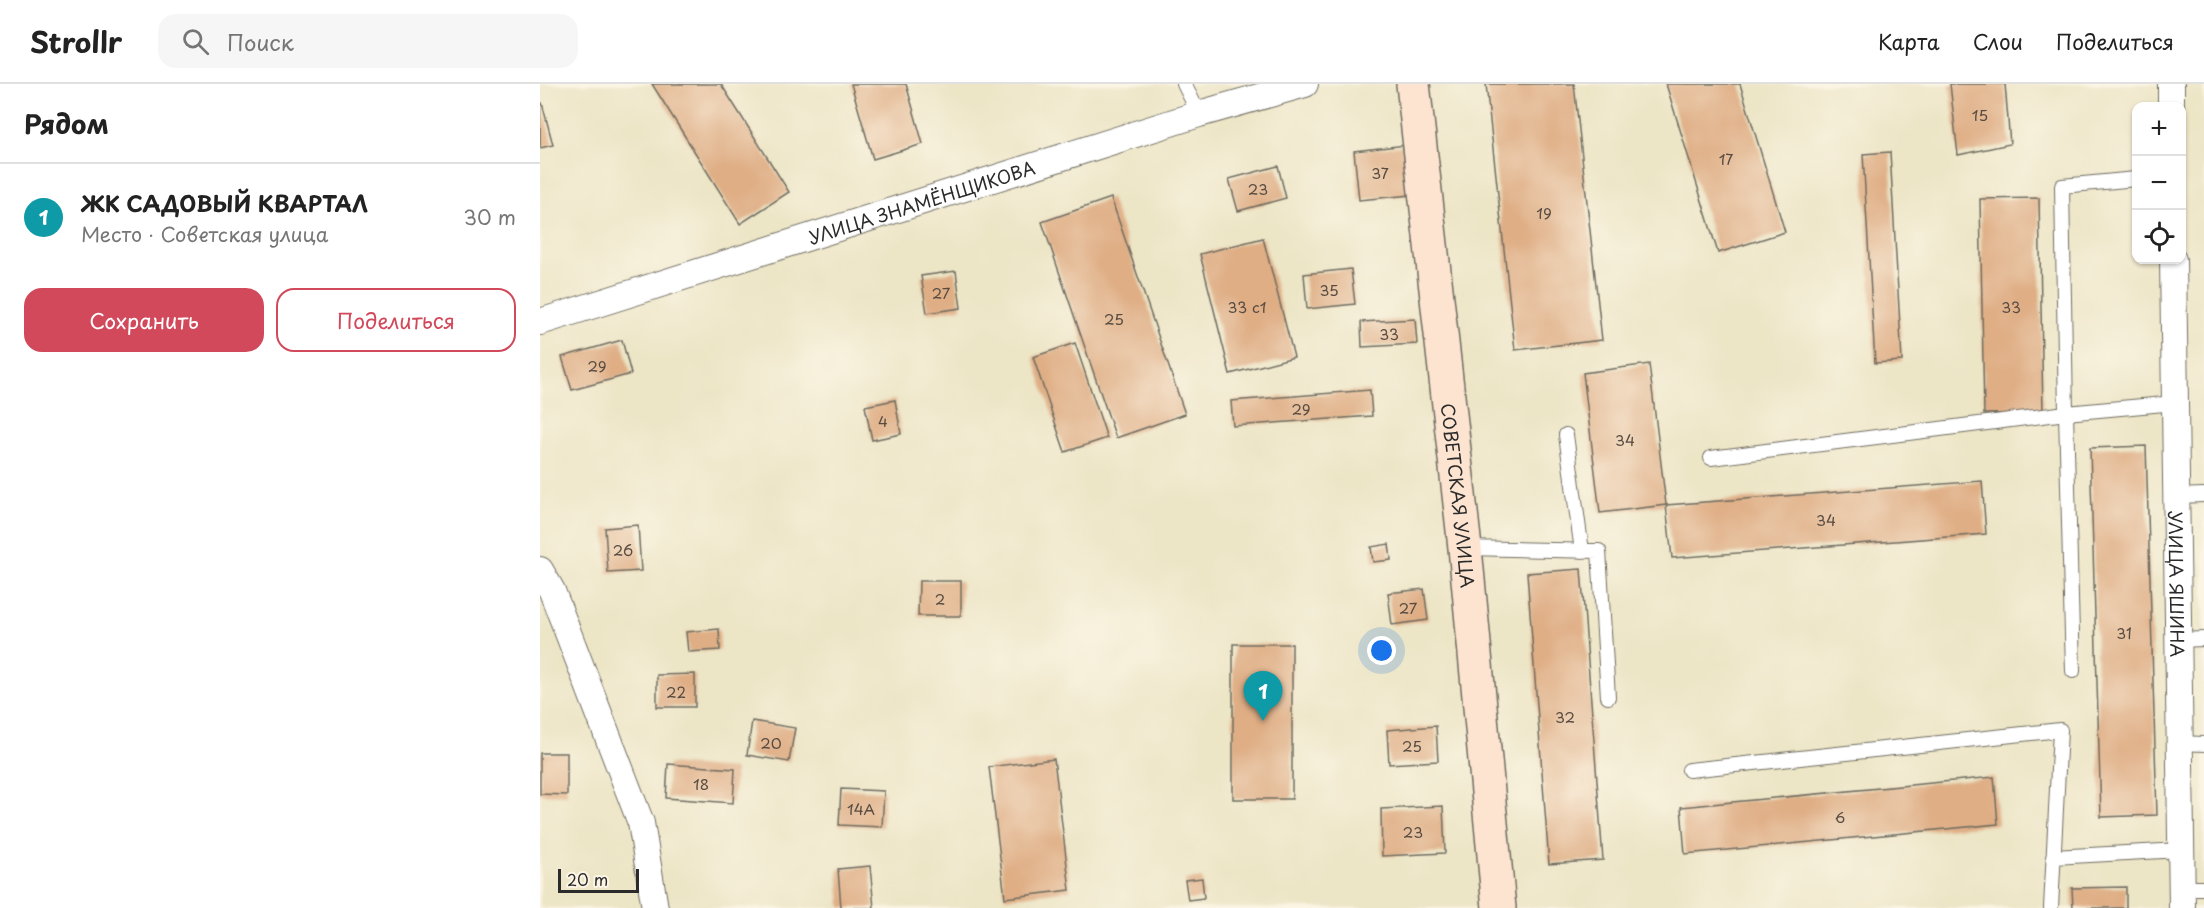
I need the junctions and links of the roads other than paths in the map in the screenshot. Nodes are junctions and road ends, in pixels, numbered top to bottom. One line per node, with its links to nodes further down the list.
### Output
1 (1184, 84): 6 (lane)
2 (1305, 84): 6 (street, УЛИЦА ЗНАМЁНЩИКОВА)
3 (1413, 84): 16 (street, СОВЕТСКАЯ УЛИЦА)
4 (2171, 84): 5 (street)
5 (2172, 102)
6 (1199, 114): 9 (street, УЛИЦА ЗНАМЁНЩИКОВА)
7 (2132, 179): 11 (lane)
8 (2173, 264): 10 (street, УЛИЦА ЯШИНА)
9 (540, 322)
10 (2175, 403): 11 (lane); 15 (street, УЛИЦА ЯШИНА)
11 (2066, 413): 13 (lane); 21 (lane)
12 (1566, 435): 17 (lane)
13 (1711, 458)
14 (2204, 495): 15 (lane)
15 (2176, 496): 20 (street, УЛИЦА ЯШИНА)
16 (1465, 548): 17 (lane); 29 (street, СОВЕТСКАЯ УЛИЦА)
17 (1582, 551): 22 (lane)
18 (540, 570): 28 (street)
19 (2204, 639): 20 (lane)
20 (2178, 640): 23 (street, УЛИЦА ЯШИНА)
21 (2073, 671)
22 (1608, 697)
23 (2192, 743): 25 (street, УЛИЦА ЯШИНА)
24 (1689, 770): 26 (lane)
25 (2181, 850): 26 (lane); 27 (street, УЛИЦА ЯШИНА)
26 (2054, 857): 30 (lane)
27 (2189, 895)
28 (655, 908)
29 (1499, 908)
30 (2051, 908)

